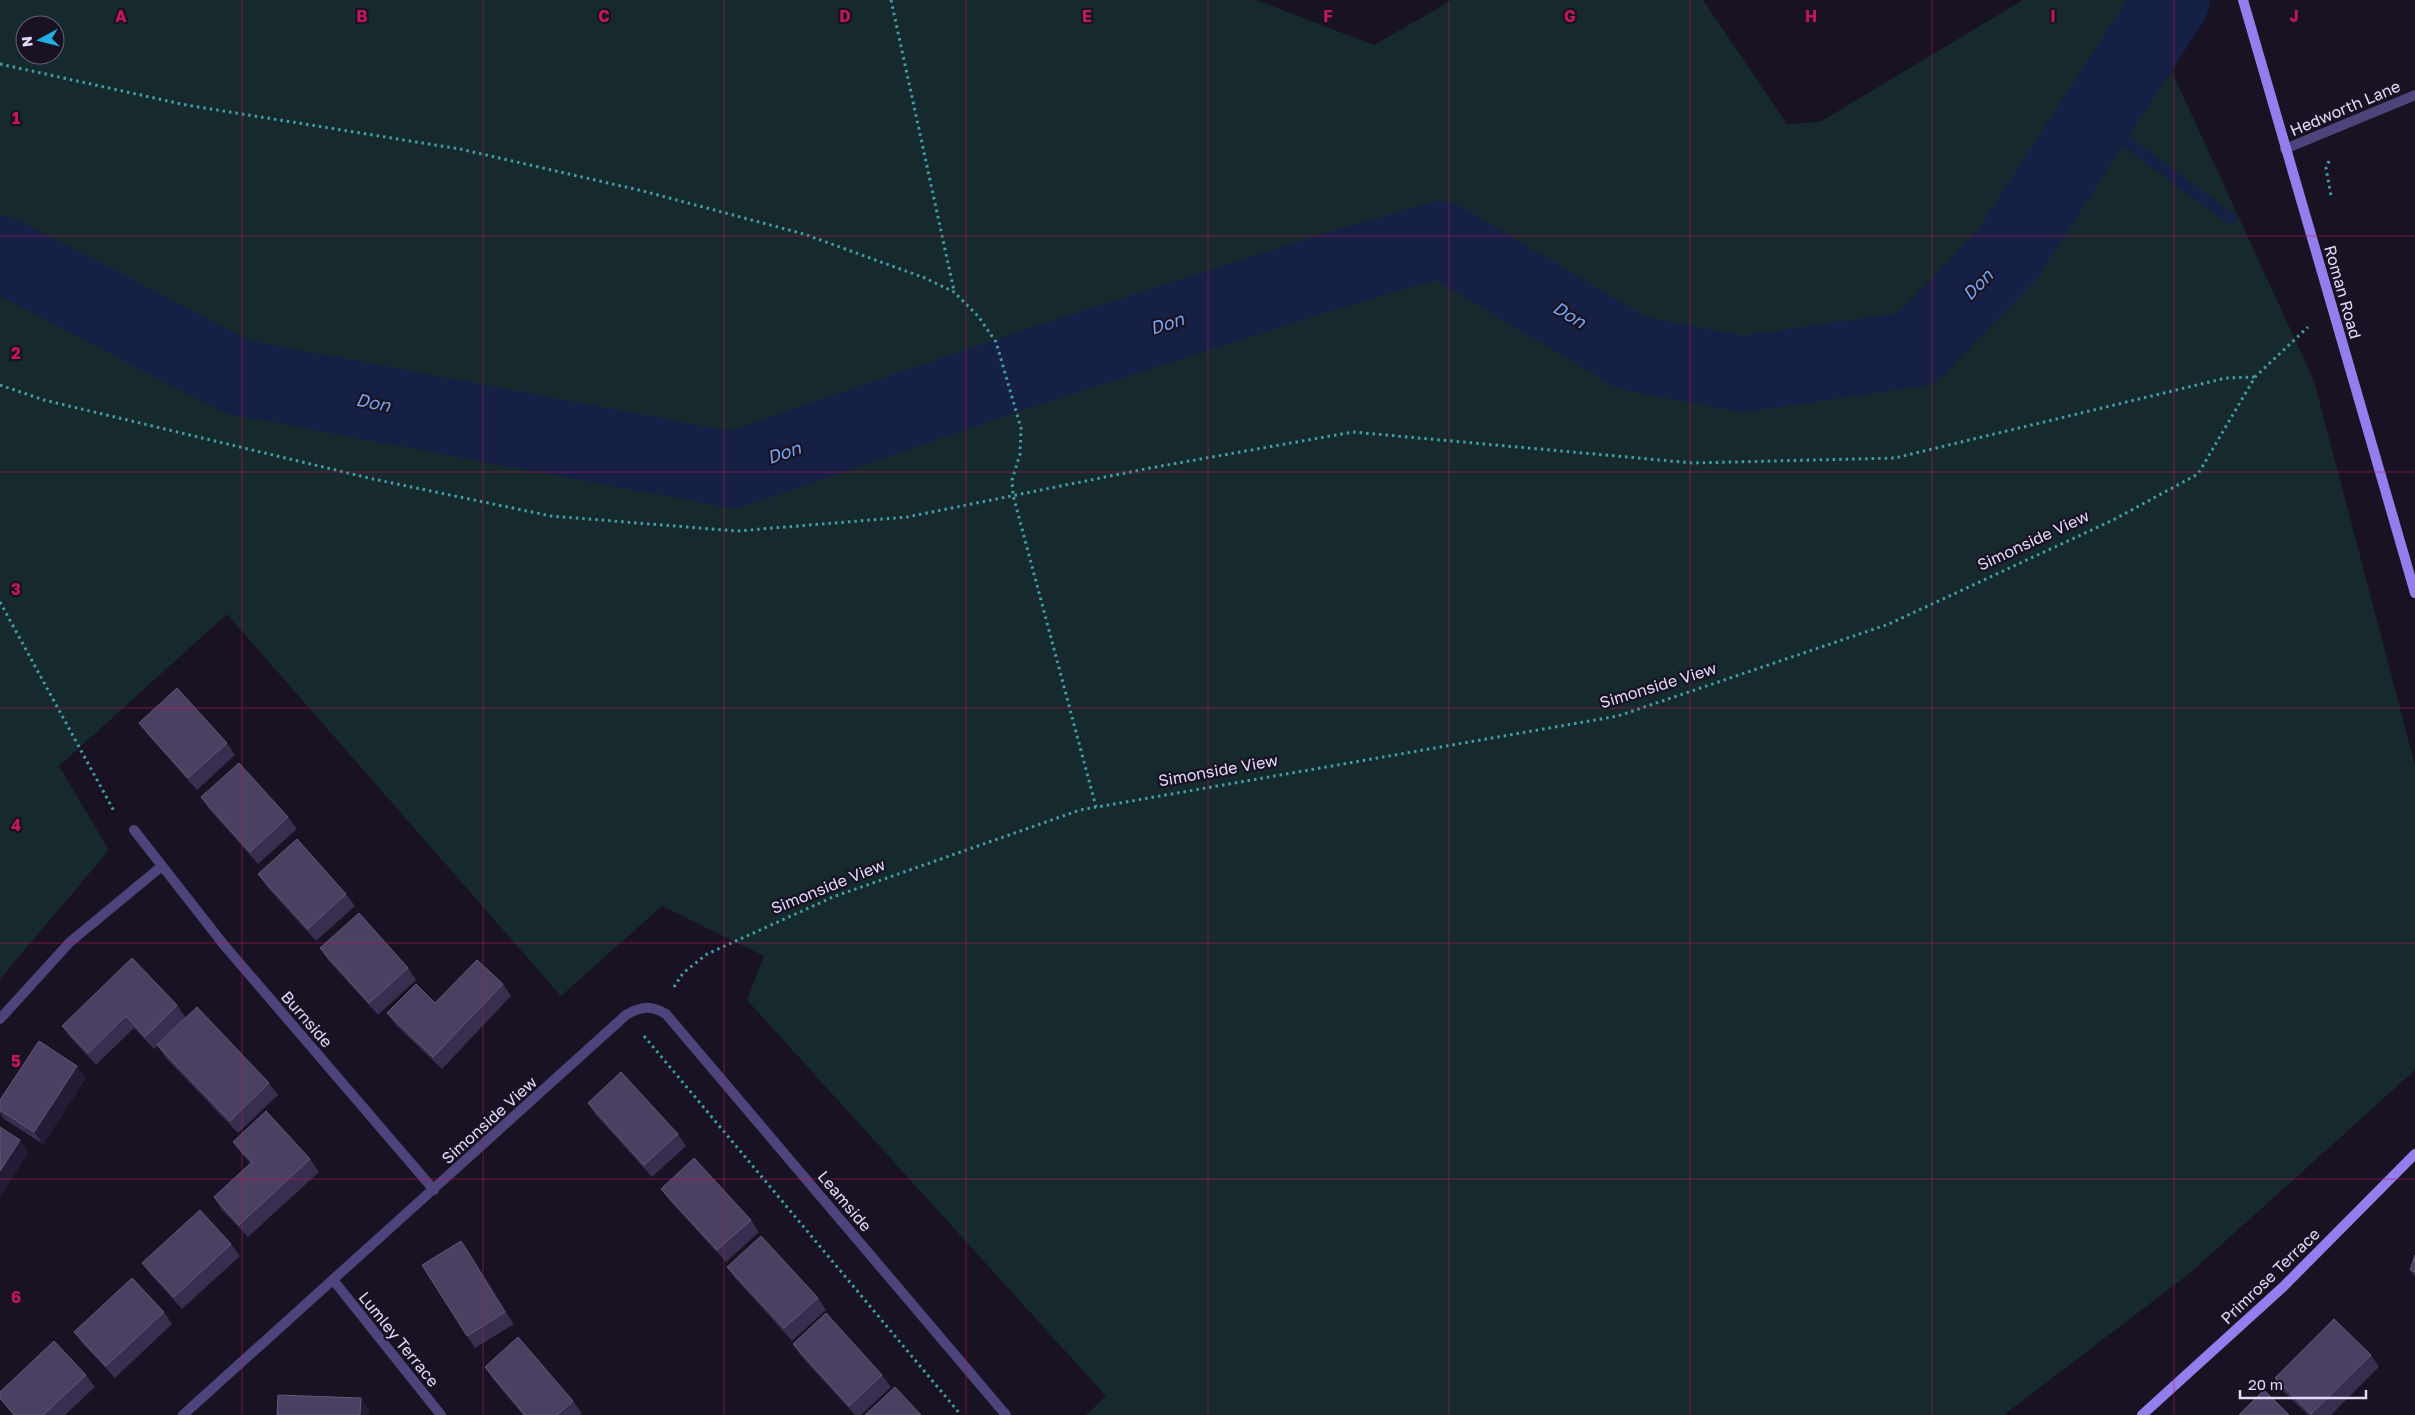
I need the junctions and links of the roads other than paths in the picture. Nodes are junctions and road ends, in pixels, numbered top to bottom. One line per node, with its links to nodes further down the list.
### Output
1 (2243, 0): 3 (main road, Roman Road)
2 (2415, 95): 3 (street, Hedworth Lane)
3 (2286, 149): 4 (main road, Roman Road)
4 (2415, 593)
5 (134, 830): 6 (street, Burnside)
6 (162, 866): 8 (street); 10 (street, Burnside)
7 (658, 1010): 10 (street, Simonside View); 14 (street, Leamside)
8 (0, 1019)
9 (2415, 1154): 15 (main road, Primrose Terrace)
10 (434, 1190): 11 (street, Simonside View)
11 (334, 1281): 12 (street, Simonside View); 13 (street, Lumley Terrace)
12 (183, 1415)
13 (441, 1415)
14 (1006, 1415)
15 (2142, 1415)

